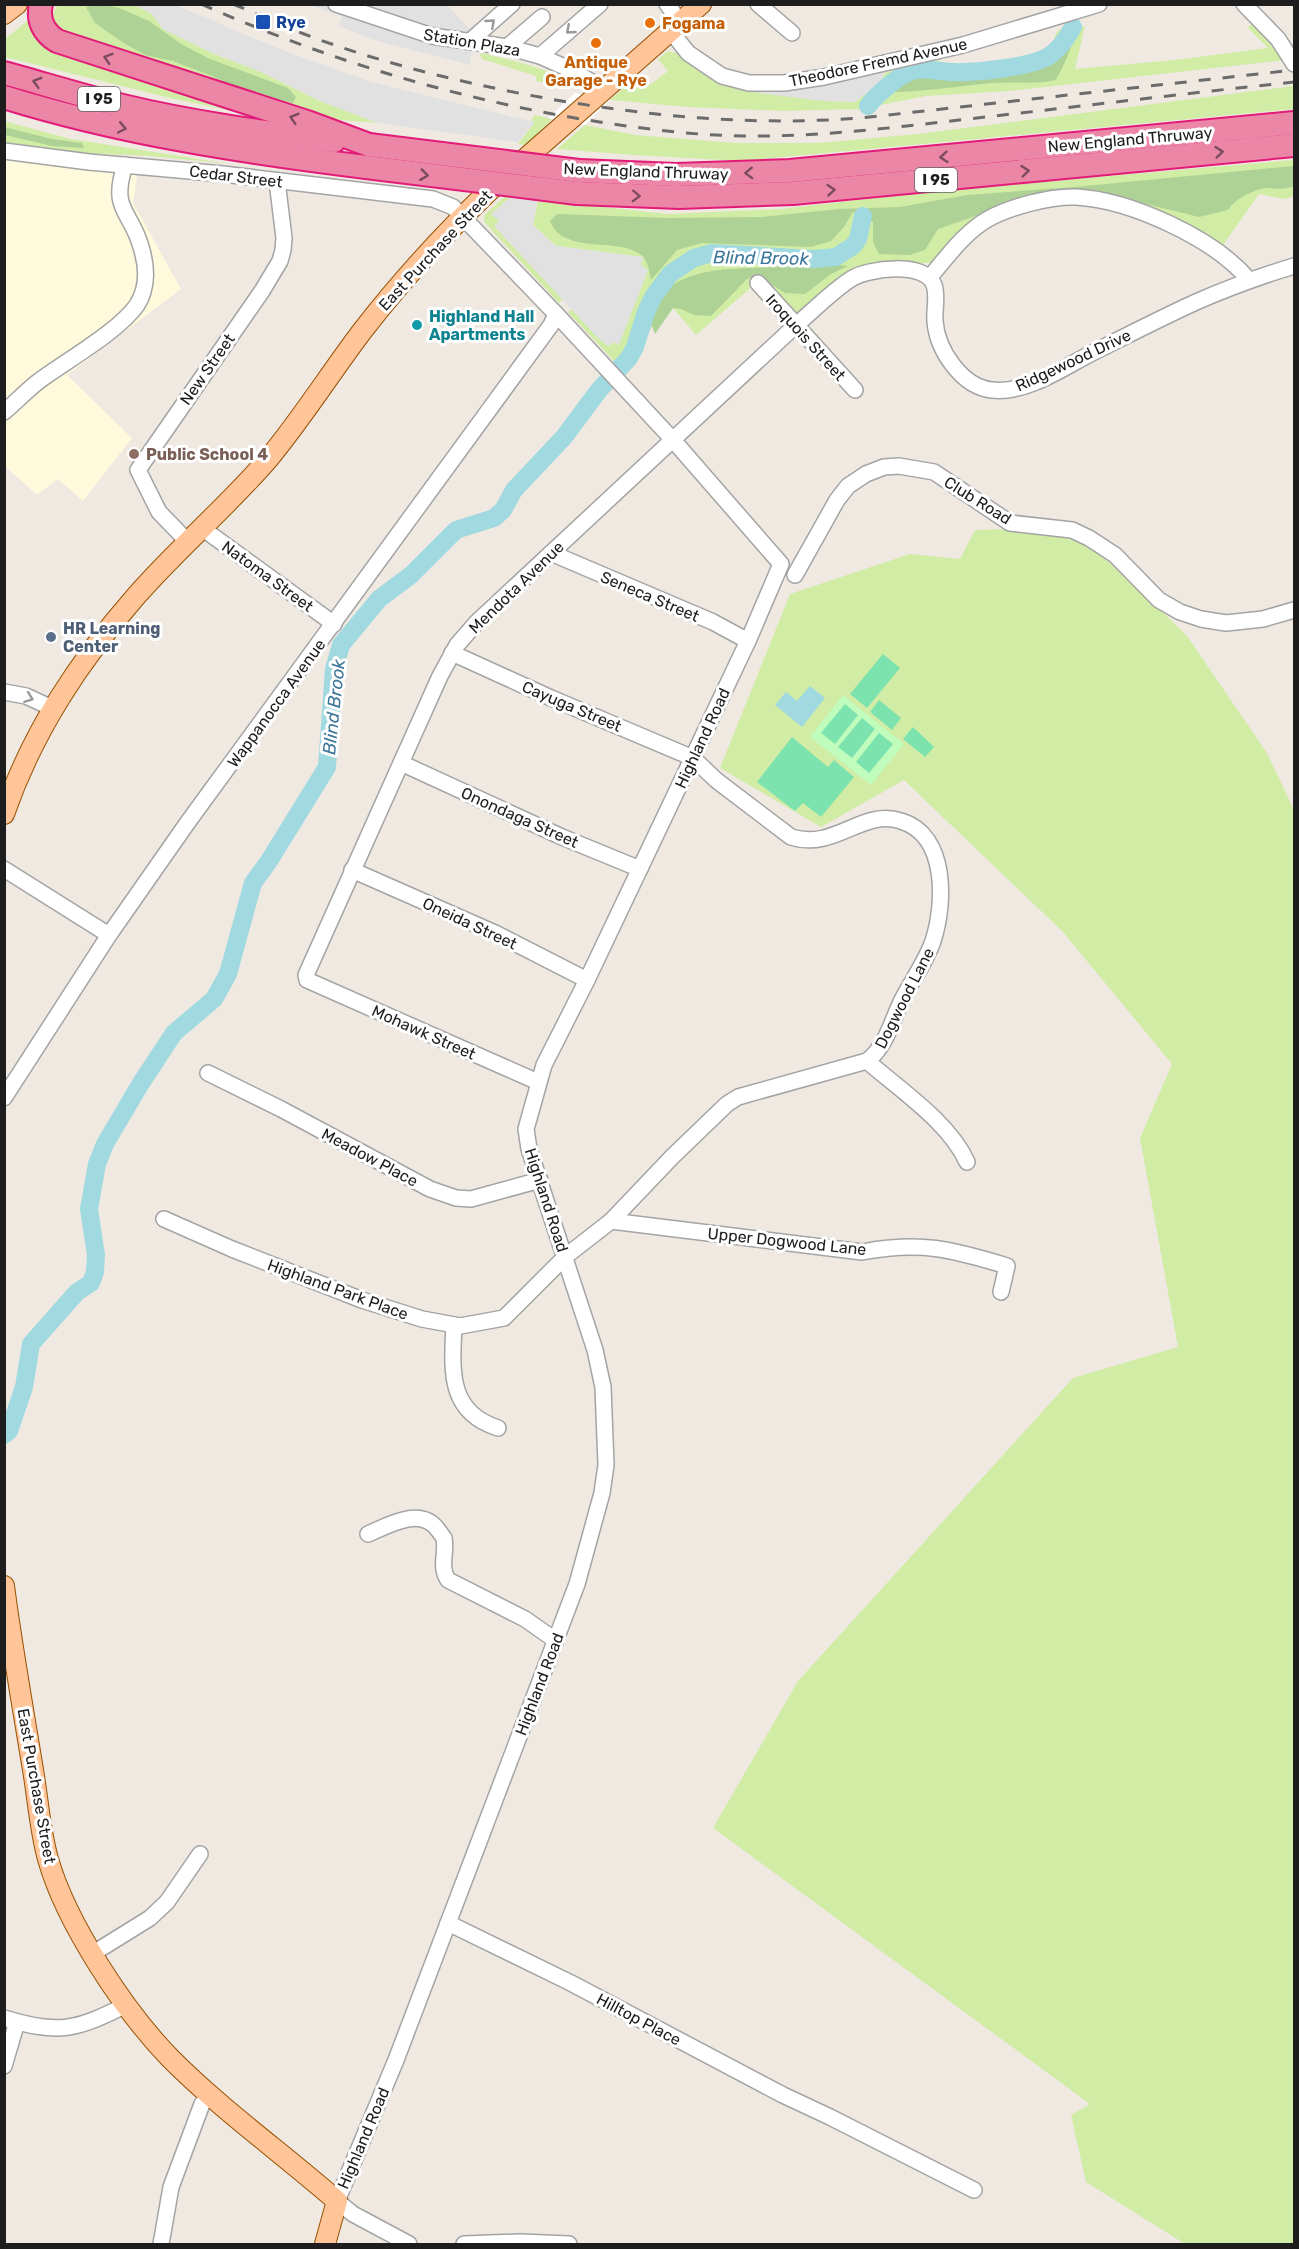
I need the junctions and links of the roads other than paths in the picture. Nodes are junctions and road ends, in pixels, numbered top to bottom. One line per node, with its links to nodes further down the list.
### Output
1 (17, 4): 12 (main road)
2 (41, 4): 26 (highway, one-way to 2)
3 (336, 4): 11 (street, Station Plaza)
4 (512, 4): 16 (street, one-way to 4)
5 (600, 4): 18 (street, one-way to 18)
6 (667, 4): 14 (street, Theodore Fremd Avenue)
7 (701, 4): 14 (main road, East Purchase Street)
8 (758, 4): 15 (street)
9 (1244, 4): 19 (street)
10 (1096, 5): 14 (street, Theodore Fremd Avenue)
11 (376, 11): 16 (street, Station Plaza)
12 (4, 14)
13 (542, 17): 17 (street)
14 (675, 26): 21 (main road, East Purchase Street)
15 (792, 33)
16 (469, 42): 17 (street, Station Plaza)
17 (507, 47): 18 (street, Station Plaza)
18 (540, 56): 21 (street, Station Plaza)
19 (1294, 64)
20 (4, 73): 26 (highway, New England Thruway / I 95, one-way to 20)
21 (603, 89): 30 (main road, East Purchase Street)
22 (4, 98): 26 (highway, New England Thruway / I 95, one-way to 26)
23 (1294, 123): 29 (highway, New England Thruway / I 95, one-way to 29)
24 (1294, 145): 29 (highway, New England Thruway / I 95, one-way to 24)
25 (4, 151): 27 (street, Cedar Street)
26 (367, 156): 29 (highway, New England Thruway / I 95, bridge)
27 (125, 165): 28 (street, Cedar Street); 38 (street)
28 (277, 181): 30 (street, Cedar Street); 41 (street, New Street)
29 (578, 182)
30 (464, 216): 35 (street, Highland Road); 40 (main road, East Purchase Street)
31 (1294, 266): 33 (street, Ridgewood Drive)
32 (930, 277): 33 (street); 33 (street, Ridgewood Drive); 36 (street)
33 (1249, 280)
34 (758, 283): 36 (street, Iroquois Street)
35 (556, 314): 39 (street, Highland Road); 45 (street, Wappanocca Avenue)
36 (795, 326): 37 (street, Iroquois Street); 39 (street, Mendota Avenue)
37 (855, 390)
38 (4, 412)
39 (673, 440): 42 (street, Mendota Avenue); 46 (street, Highland Road)
40 (202, 528): 41 (main road, East Purchase Street); 45 (street, Natoma Street)
41 (188, 542): 49 (main road)
42 (551, 553): 46 (street, Seneca Street); 47 (street, Mendota Avenue)
43 (795, 575): 44 (street, Club Road)
44 (1294, 610)
45 (334, 624): 56 (street, Wappanocca Avenue)
46 (748, 641): 50 (street, Highland Road)
47 (452, 653): 50 (street, Cayuga Street); 51 (street, Mendota Avenue)
48 (4, 692): 49 (street, one-way to 49)
49 (52, 708): 52 (main road)
50 (693, 758): 54 (street, Highland Road); 59 (street, Dogwood Lane)
51 (401, 763): 54 (street, Onondaga Street); 55 (street, Mendota Avenue)
52 (4, 814)
53 (4, 869): 56 (street)
54 (640, 869): 57 (street, Highland Road)
55 (352, 870): 57 (street, Oneida Street); 58 (street, Mendota Avenue)
56 (109, 935): 62 (street, Wappanocca Avenue)
57 (587, 980): 61 (street, Highland Road)
58 (310, 981): 61 (street, Mohawk Street)
59 (867, 1061): 63 (street); 66 (street, Dogwood Lane)
60 (208, 1073): 64 (street, Meadow Place)
61 (538, 1082): 64 (street, Highland Road)
62 (4, 1098)
63 (967, 1162)
64 (540, 1180): 67 (street, Highland Road)
65 (164, 1219): 69 (street, Highland Park Place)
66 (611, 1221): 67 (street, Dogwood Lane); 68 (street, Upper Dogwood Lane)
67 (566, 1256): 69 (street, Highland Park Place); 73 (street, Highland Road)
68 (1001, 1292)
69 (454, 1325): 70 (street)
70 (498, 1428)
71 (368, 1534): 73 (street)
72 (4, 1586): 76 (main road, East Purchase Street)
73 (555, 1640): 75 (street, Highland Road)
74 (200, 1854): 76 (street)
75 (448, 1923): 81 (street, Hilltop Place); 82 (street, Highland Road)
76 (92, 1954): 77 (main road, East Purchase Street)
77 (126, 2006): 78 (street); 80 (main road, East Purchase Street)
78 (11, 2020): 79 (street)
79 (4, 2066)
80 (210, 2094): 82 (main road, East Purchase Street); 83 (street)
81 (974, 2190)
82 (337, 2200): 84 (main road); 85 (street)
83 (161, 2244)
84 (325, 2244)
85 (410, 2244)
86 (464, 2244): 87 (street)
87 (569, 2244)

